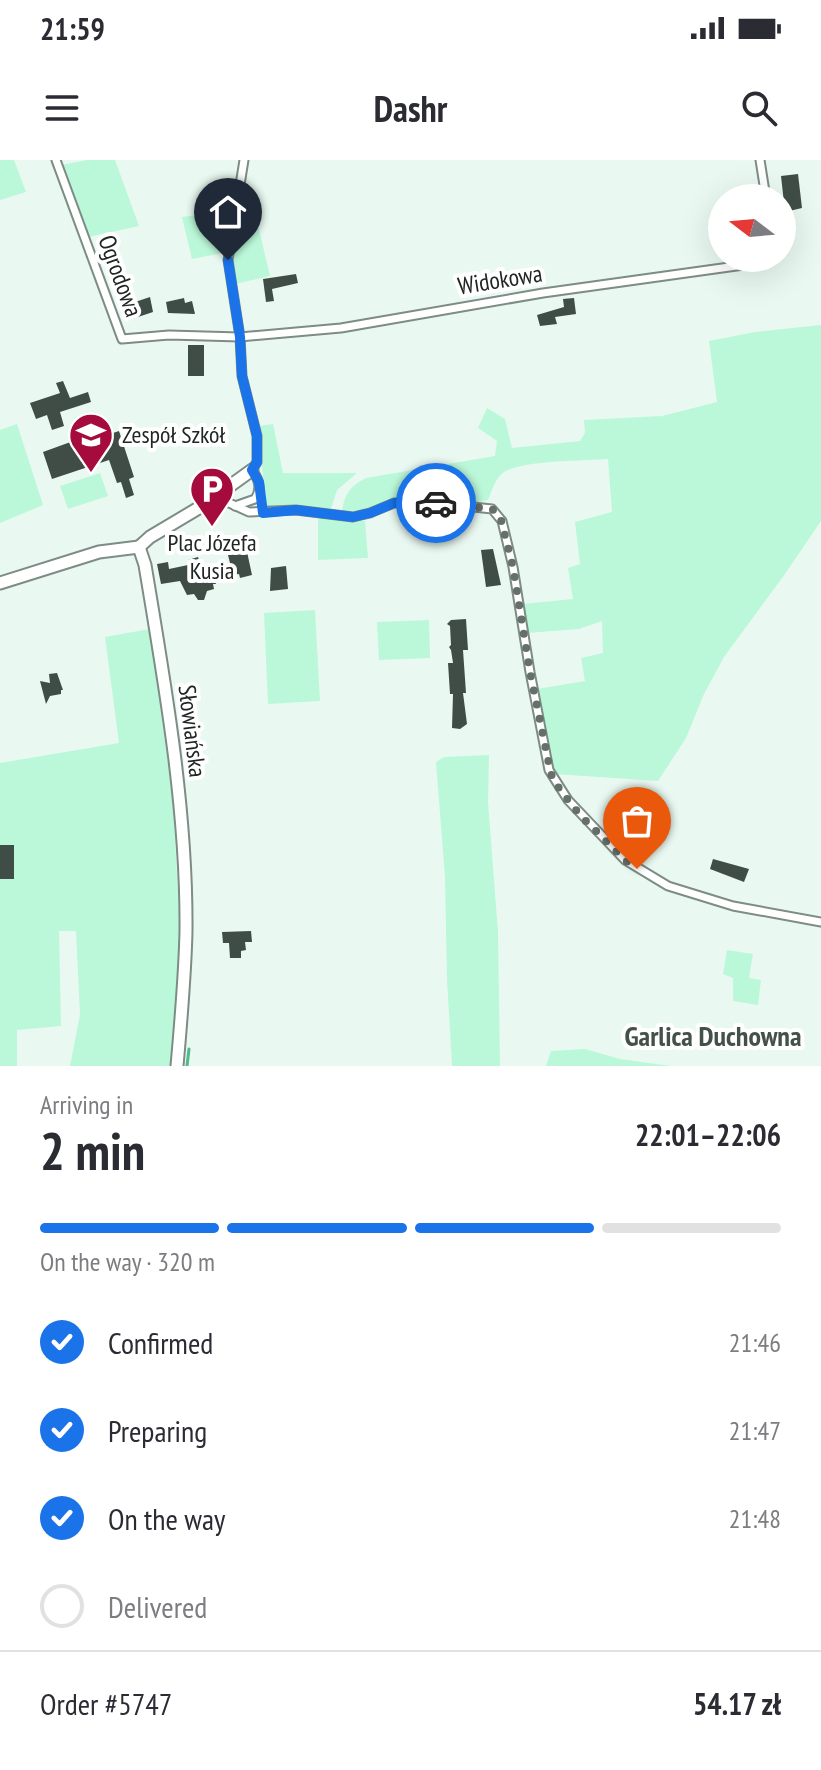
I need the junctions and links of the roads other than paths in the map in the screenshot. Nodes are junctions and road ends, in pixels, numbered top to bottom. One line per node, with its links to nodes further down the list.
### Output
1 (56, 160): 6 (street, Ogrodowa)
2 (244, 160): 6 (street)
3 (760, 160): 4 (street)
4 (764, 184)
5 (708, 270): 6 (street, Widokowa)
6 (240, 337): 7 (street)
7 (252, 470): 8 (street); 9 (street)
8 (259, 489): 10 (street); 11 (street)
9 (216, 497): 10 (street); 12 (street)
10 (235, 506): 11 (street)
11 (263, 513): 14 (street)
12 (139, 547): 13 (street); 15 (street, Słowiańska)
13 (0, 583)
14 (821, 922)
15 (177, 1066)

